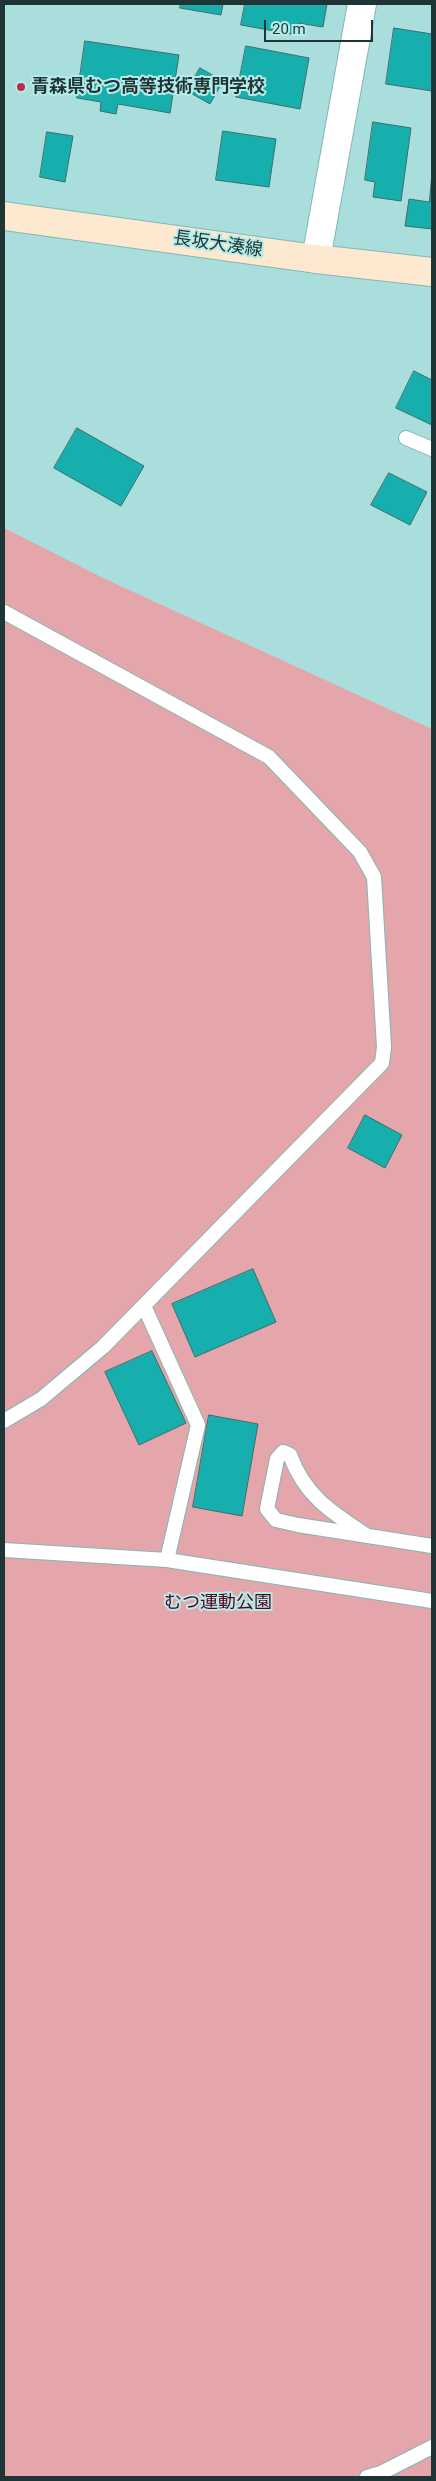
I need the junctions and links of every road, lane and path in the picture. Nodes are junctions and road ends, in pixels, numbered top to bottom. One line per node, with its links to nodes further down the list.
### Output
1 (362, 4): 3 (street)
2 (4, 216): 3 (main road, 長坂大湊線)
3 (316, 259): 4 (main road, 長坂大湊線)
4 (432, 272)
5 (406, 438): 6 (lane)
6 (432, 449)
7 (4, 612): 8 (lane)
8 (144, 1306): 9 (lane); 13 (lane)
9 (4, 1421)
10 (366, 1535): 10 (lane); 11 (lane)
11 (432, 1546)
12 (4, 1550): 13 (lane)
13 (167, 1560): 14 (lane)
14 (432, 1601)
15 (432, 2447): 16 (lane)
16 (367, 2477)

